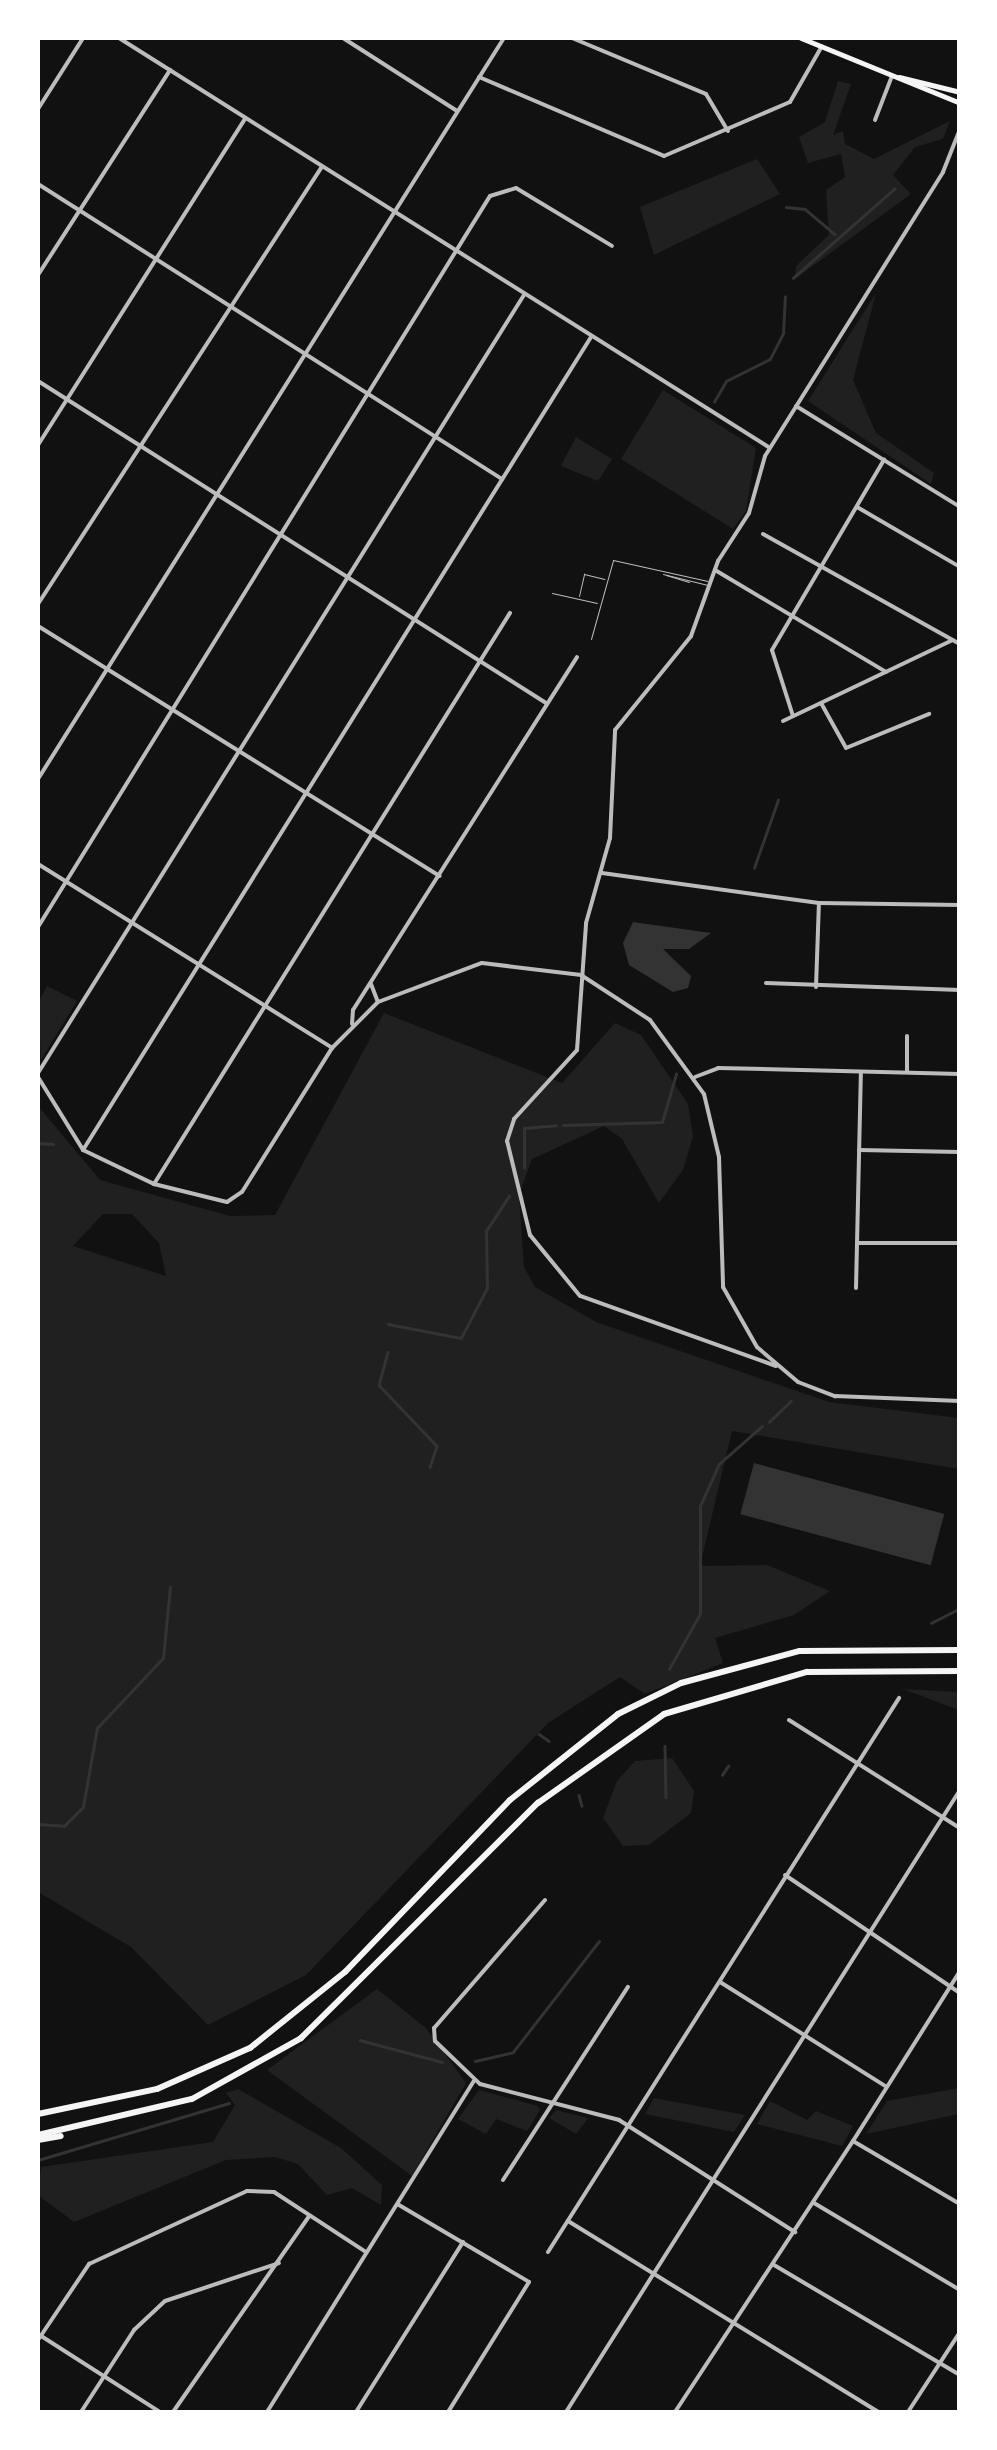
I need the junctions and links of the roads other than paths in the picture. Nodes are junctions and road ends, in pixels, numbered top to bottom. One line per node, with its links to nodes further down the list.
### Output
1 (84, 38): 13 (street)
2 (119, 38): 8 (street)
3 (343, 38): 14 (street)
4 (504, 38): 10 (street)
5 (572, 38): 18 (street)
6 (801, 38): 7 (main road)
7 (822, 46): 9 (main road); 18 (street)
8 (170, 70): 15 (street); 21 (street)
9 (892, 76): 11 (main road); 12 (main road); 16 (street)
10 (479, 77): 14 (street); 18 (street)
11 (960, 92)
12 (960, 103)
13 (38, 109)
14 (457, 111): 22 (street)
15 (246, 119): 19 (street); 25 (street)
16 (874, 120)
17 (960, 129): 34 (street)
18 (728, 131)
19 (321, 168): 22 (street); 28 (street)
20 (38, 184): 21 (street)
21 (79, 210): 25 (street); 26 (street)
22 (391, 213): 24 (street); 30 (street)
23 (612, 246): 24 (street)
24 (457, 253): 27 (street); 32 (street)
25 (155, 259): 28 (street); 33 (street)
26 (38, 275)
27 (524, 295): 29 (street); 35 (street)
28 (231, 308): 30 (street); 38 (street)
29 (591, 337): 37 (street); 40 (street)
30 (303, 354): 32 (street); 41 (street)
31 (38, 381): 33 (street)
32 (370, 395): 35 (street); 45 (street)
33 (66, 399): 36 (street); 38 (street)
34 (796, 406): 37 (street); 39 (street)
35 (435, 436): 40 (street); 50 (street)
36 (38, 445)
37 (770, 448): 48 (street)
38 (142, 449): 41 (street); 55 (street)
39 (884, 460): 42 (street); 43 (street)
40 (502, 479): 59 (street)
41 (216, 496): 45 (street); 66 (street)
42 (857, 507): 46 (street); 47 (street)
43 (960, 507)
44 (763, 534): 46 (street)
45 (281, 536): 50 (street); 70 (street)
46 (822, 566): 58 (street); 62 (street)
47 (960, 567)
48 (714, 570): 52 (street); 58 (street)
49 (662, 573): 51 (lane); 52 (lane); 52 (lane)
50 (347, 578): 59 (street); 74 (street)
51 (606, 580): 54 (lane); 56 (lane)
52 (710, 584): 79 (street)
53 (552, 593): 54 (lane)
54 (579, 600): 56 (lane)
55 (38, 604)
56 (600, 604): 61 (lane)
57 (510, 613): 65 (street)
58 (792, 616): 67 (street); 72 (street)
59 (414, 620): 65 (street); 76 (street)
60 (38, 626): 66 (street)
61 (591, 639)
62 (953, 640): 63 (street); 67 (street)
63 (960, 644)
64 (577, 657): 68 (street)
65 (479, 661): 68 (street); 77 (street)
66 (107, 669): 70 (street); 75 (street)
67 (886, 672): 69 (street)
68 (546, 703): 80 (street)
69 (821, 703): 71 (street); 72 (street)
70 (174, 710): 74 (street); 81 (street)
71 (928, 714)
72 (793, 716): 73 (street)
73 (782, 721)
74 (240, 751): 76 (street); 84 (street)
75 (38, 779)
76 (306, 792): 77 (street); 86 (street)
77 (372, 833): 80 (street); 93 (street)
78 (38, 864): 81 (street)
79 (602, 873): 82 (street); 87 (street)
80 (440, 876): 88 (street)
81 (65, 881): 84 (street); 85 (street)
82 (820, 903): 83 (street); 90 (street)
83 (960, 905)
84 (132, 924): 86 (street); 100 (street)
85 (38, 926)
86 (198, 964): 93 (street); 102 (street)
87 (581, 976): 92 (street); 101 (street); 109 (street)
88 (372, 980): 92 (street); 94 (street)
89 (766, 983): 90 (street)
90 (816, 987): 91 (street)
91 (960, 990)
92 (378, 1002): 94 (street)
93 (266, 1006): 96 (street); 105 (street)
94 (352, 1024): 96 (street)
95 (907, 1036): 98 (street)
96 (332, 1048): 105 (street)
97 (860, 1072): 98 (street); 101 (street); 103 (street)
98 (907, 1073): 99 (street)
99 (960, 1074)
100 (38, 1075): 102 (street)
101 (695, 1077): 109 (street)
102 (83, 1150): 105 (street)
103 (859, 1150): 104 (street); 106 (street)
104 (960, 1152)
105 (154, 1184)
106 (857, 1243): 107 (street); 108 (street)
107 (960, 1243)
108 (856, 1288)
109 (776, 1366): 110 (street)
110 (960, 1401)
111 (960, 1650): 131 (highway)
112 (960, 1671): 133 (highway)
113 (899, 1698): 115 (street)
114 (789, 1720): 115 (street)
115 (858, 1764): 117 (street); 119 (street)
116 (960, 1790): 117 (street)
117 (942, 1817): 118 (street); 121 (street)
118 (960, 1828)
119 (785, 1875): 121 (street); 123 (street)
120 (545, 1900): 128 (street)
121 (870, 1931): 124 (street); 127 (street)
122 (960, 1971): 124 (street)
123 (720, 1982): 127 (street); 132 (street)
124 (951, 1984): 126 (street); 129 (street)
125 (628, 1986): 130 (street)
126 (960, 1993)
127 (804, 2035): 129 (street); 136 (street)
128 (474, 2081): 130 (street); 139 (street)
129 (887, 2087): 134 (street)
130 (553, 2102): 132 (street); 135 (street)
131 (38, 2114)
132 (628, 2126): 136 (street); 141 (street)
133 (38, 2138)
134 (853, 2141): 137 (street); 138 (street)
135 (503, 2180)
136 (713, 2180): 142 (street); 148 (street)
137 (814, 2203): 142 (street); 149 (street)
138 (960, 2204)
139 (399, 2206): 143 (street); 144 (street)
140 (309, 2216): 144 (street); 146 (street); 152 (street)
141 (568, 2221): 145 (street); 148 (street)
142 (795, 2232): 147 (street)
143 (463, 2242): 160 (street); 161 (street)
144 (366, 2252): 159 (street)
145 (548, 2252)
146 (279, 2263): 155 (street); 158 (street)
147 (774, 2265): 150 (street); 153 (street)
148 (653, 2274): 150 (street); 162 (street)
149 (960, 2290)
150 (733, 2326): 163 (street); 164 (street)
151 (960, 2332): 153 (street)
152 (38, 2336): 155 (street)
153 (940, 2364): 154 (street); 165 (street)
154 (960, 2375)
155 (104, 2376): 156 (street); 157 (street)
156 (81, 2412)
157 (160, 2412)
158 (174, 2412)
159 (266, 2412)
160 (356, 2412)
161 (448, 2412)
162 (566, 2412)
163 (675, 2412)
164 (878, 2412)
165 (908, 2412)

